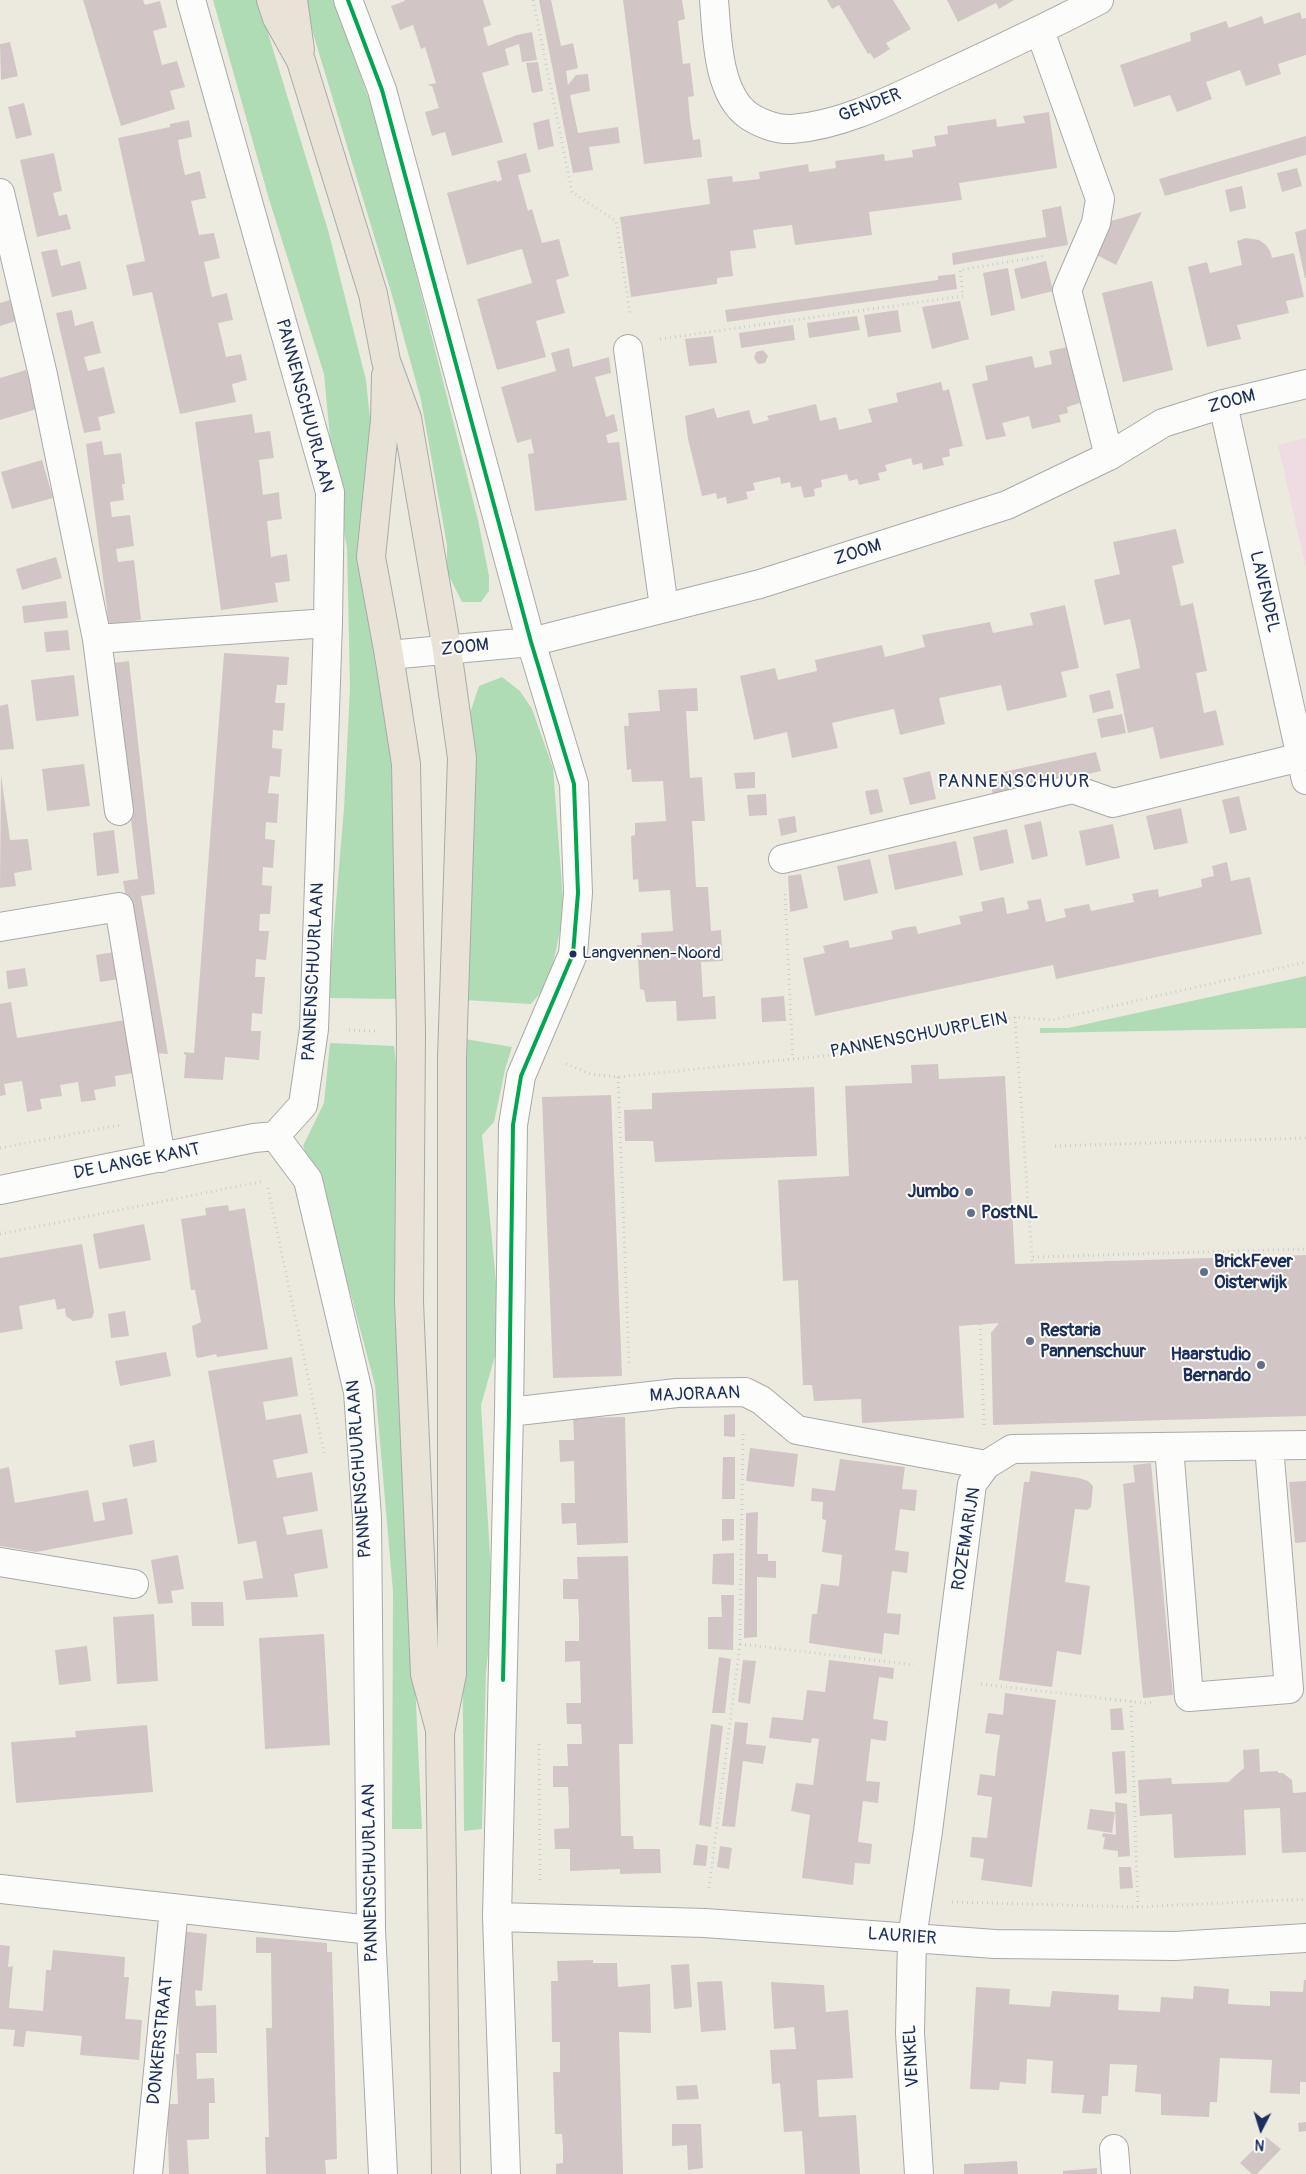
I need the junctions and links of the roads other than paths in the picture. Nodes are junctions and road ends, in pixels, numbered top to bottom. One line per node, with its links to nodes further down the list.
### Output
1 (191, 0): 16 (street, PANNENSCHUURLAAN)
2 (271, 0): 8 (main road)
3 (293, 0): 8 (main road)
4 (348, 0): 18 (street)
5 (714, 0): 7 (street, GENDER)
6 (1098, 0): 7 (street, GENDER)
7 (1040, 31): 14 (street)
8 (301, 61): 11 (main road)
9 (0, 192): 17 (street)
10 (632, 346): 15 (street)
11 (386, 361): 19 (main road); 20 (main road)
12 (1306, 384): 13 (street, ZOOM)
13 (1222, 404): 14 (street, ZOOM); 21 (street, LAVENDEL)
14 (1109, 456): 15 (street, ZOOM)
15 (664, 607): 18 (street, ZOOM)
16 (328, 623): 17 (street); 25 (street, PANNENSCHUURLAAN)
17 (97, 639): 22 (street)
18 (531, 642): 19 (street, ZOOM); 28 (street)
19 (446, 650): 20 (street, ZOOM); 35 (main road)
20 (389, 655): 35 (main road)
21 (1304, 769): 23 (street)
22 (119, 811)
23 (783, 859)
24 (0, 927): 26 (street)
25 (265, 1137): 26 (street, DE LANGE KANT); 39 (street, PANNENSCHUURLAAN)
26 (161, 1158): 27 (street, DE LANGE KANT)
27 (0, 1190)
28 (509, 1412): 32 (street, MAJORAAN); 38 (street)
29 (1269, 1446): 30 (street, ROZEMARIJN); 31 (street, ROZEMARIJN); 31 (street)
30 (1306, 1446)
31 (1169, 1447): 32 (street, ROZEMARIJN)
32 (986, 1466): 40 (street, ROZEMARIJN)
33 (0, 1562): 34 (street)
34 (134, 1584)
35 (440, 1733): 44 (main road)
36 (0, 1889): 37 (street)
37 (174, 1908): 39 (street); 42 (street, DONKERSTRAAT)
38 (498, 1916): 40 (street, LAURIER); 45 (street)
39 (371, 1930): 43 (street, PANNENSCHUURLAAN)
40 (912, 1938): 41 (street, LAURIER); 46 (street, VENKEL)
41 (1306, 1938)
42 (148, 2174)
43 (383, 2174)
44 (446, 2174)
45 (506, 2174)
46 (919, 2174)

